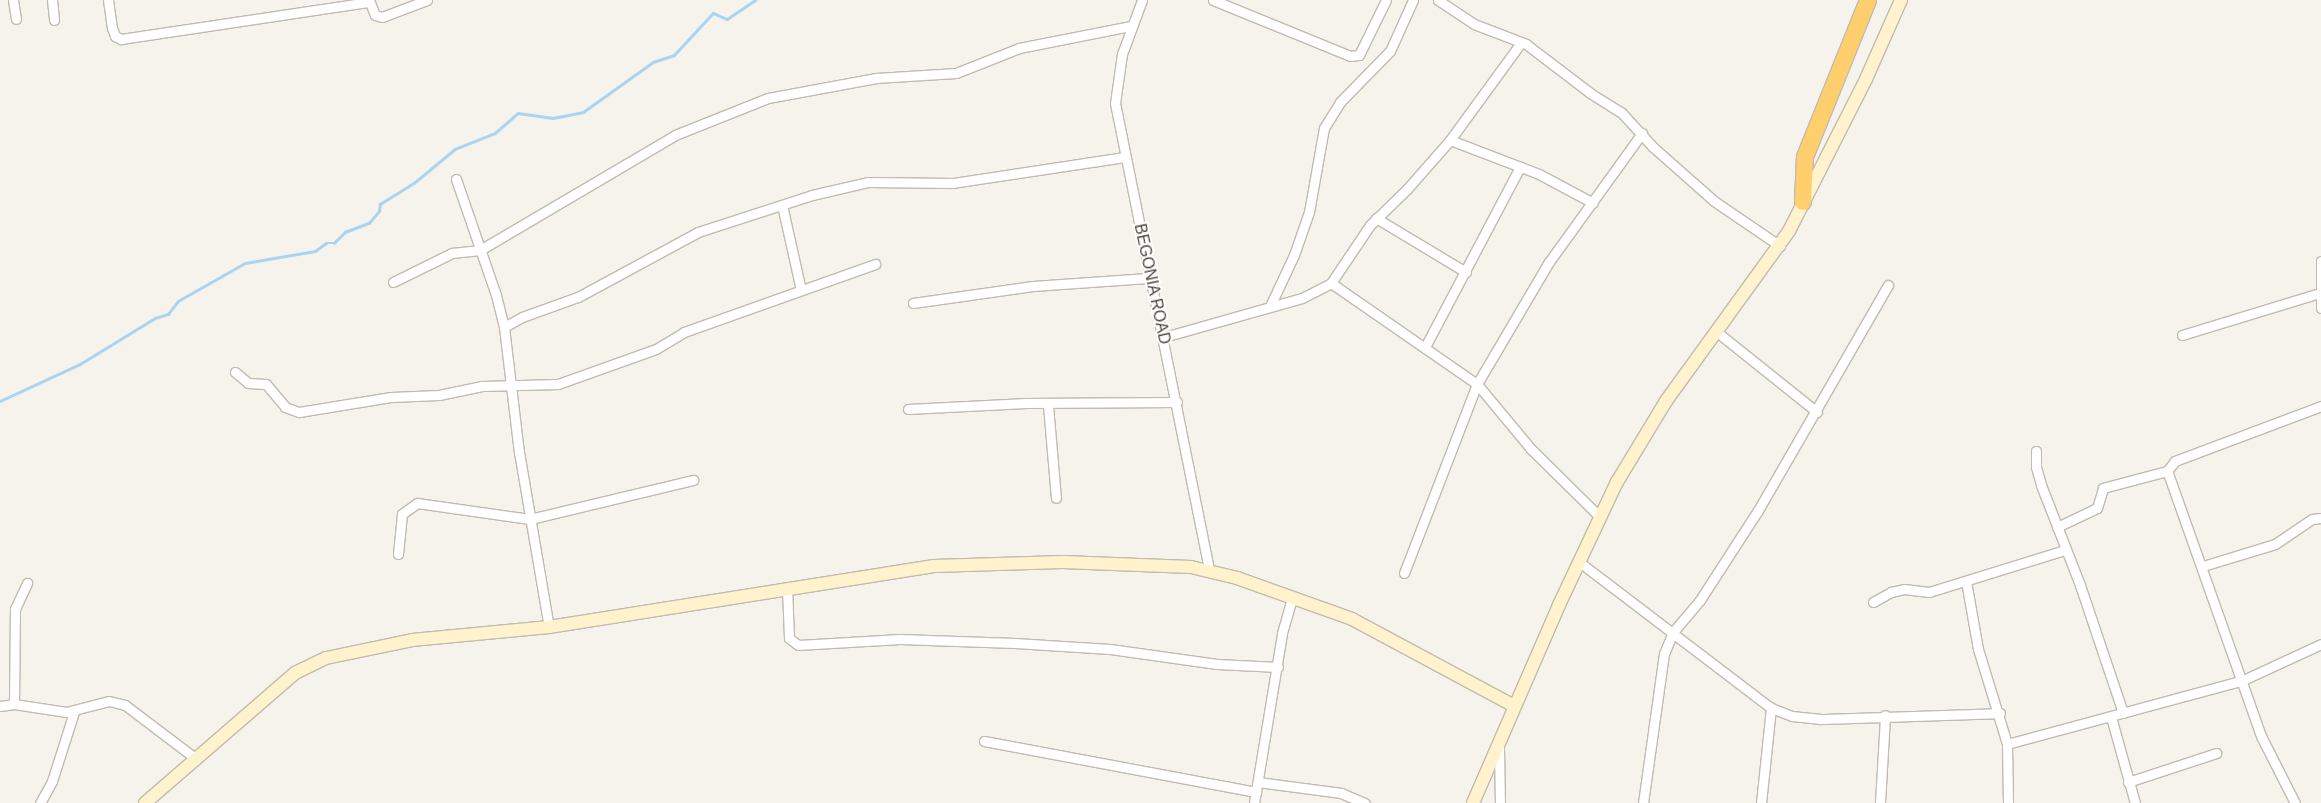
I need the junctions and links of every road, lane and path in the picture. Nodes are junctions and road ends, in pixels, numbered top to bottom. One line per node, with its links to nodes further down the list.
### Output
1 (13, 0): 13 (street)
2 (52, 0): 14 (street)
3 (108, 0): 12 (street)
4 (427, 0): 12 (street)
5 (1142, 0): 15 (street, BEGONIA ROAD)
6 (1213, 0): 7 (street)
7 (1386, 0)
8 (1414, 0): 38 (street)
9 (1438, 0): 16 (street)
10 (1868, 0): 23 (highway)
11 (1900, 0): 23 (street)
12 (369, 1)
13 (16, 19)
14 (54, 20)
15 (1130, 26): 19 (street, BEGONIA ROAD); 27 (street)
16 (1520, 44): 17 (street); 18 (street)
17 (1642, 133): 22 (street); 26 (street)
18 (1450, 140): 20 (street); 25 (street)
19 (1125, 157): 24 (street); 31 (street, BEGONIA ROAD)
20 (1520, 167): 22 (street); 30 (street)
21 (456, 180): 27 (street)
22 (1593, 202): 47 (street)
23 (1803, 202): 26 (street)
24 (782, 205): 35 (street); 40 (street)
25 (1376, 218): 30 (street); 33 (street)
26 (1780, 246): 41 (street)
27 (480, 250): 32 (street); 40 (street)
28 (2321, 261): 36 (street)
29 (875, 264): 35 (street)
30 (1466, 272): 44 (street)
31 (1148, 278): 37 (street); 43 (street, BEGONIA ROAD)
32 (393, 282)
33 (1332, 283): 38 (street); 44 (street)
34 (1888, 286): 52 (street)
35 (801, 290): 46 (street)
36 (2319, 293): 39 (street); 42 (street)
37 (913, 303)
38 (1271, 304): 43 (street)
39 (2321, 308)
40 (504, 327): 46 (street)
41 (1718, 332): 52 (street); 57 (street)
42 (2182, 335)
43 (1164, 337): 48 (street, BEGONIA ROAD)
44 (1425, 347): 47 (street)
45 (235, 372): 46 (street)
46 (509, 384): 59 (street)
47 (1477, 384): 57 (street); 66 (street)
48 (1177, 402): 49 (street); 65 (street, BEGONIA ROAD)
49 (1048, 405): 51 (street); 56 (street)
50 (2321, 406): 54 (street)
51 (908, 409)
52 (1817, 412): 73 (street)
53 (2036, 451): 60 (street)
54 (2167, 472): 60 (street); 64 (street)
55 (693, 480): 59 (street)
56 (1056, 498)
57 (1600, 517): 63 (street)
58 (2321, 518): 64 (street)
59 (530, 519): 62 (street); 72 (street)
60 (2057, 528): 61 (street)
61 (2065, 550): 67 (street); 83 (street)
62 (398, 554)
63 (1578, 561): 73 (street); 79 (street)
64 (2203, 566): 76 (street)
65 (1209, 571): 69 (street); 70 (street)
66 (1404, 573)
67 (1966, 581): 71 (street); 82 (street)
68 (27, 583): 77 (street)
69 (787, 588): 72 (street); 75 (street)
70 (1292, 597): 75 (street); 79 (street)
71 (1873, 602)
72 (549, 627): 90 (street)
73 (1673, 632): 80 (street); 100 (street)
74 (2321, 644): 76 (street)
75 (1278, 667): 91 (street)
76 (2241, 681): 83 (street); 105 (street)
77 (14, 704): 78 (street); 81 (street)
78 (0, 706)
79 (1514, 706): 87 (street)
80 (1771, 708): 84 (street); 101 (street)
81 (74, 712): 90 (street); 94 (street)
82 (2000, 713): 84 (street); 88 (street)
83 (2124, 713): 85 (street)
84 (1885, 715): 102 (street)
85 (2111, 717): 88 (street); 92 (street)
86 (984, 741): 93 (street)
87 (1498, 742): 98 (street); 99 (street)
88 (2007, 744): 103 (street)
89 (2216, 753): 92 (street)
90 (195, 758): 95 (street)
91 (1258, 782): 93 (street); 97 (street)
92 (2128, 782): 104 (street)
93 (1256, 792): 96 (street)
94 (40, 803)
95 (145, 803)
96 (1254, 803)
97 (1365, 803)
98 (1473, 803)
99 (1500, 803)
100 (1643, 803)
101 (1761, 803)
102 (1880, 803)
103 (2008, 803)
104 (2135, 803)
105 (2295, 803)

